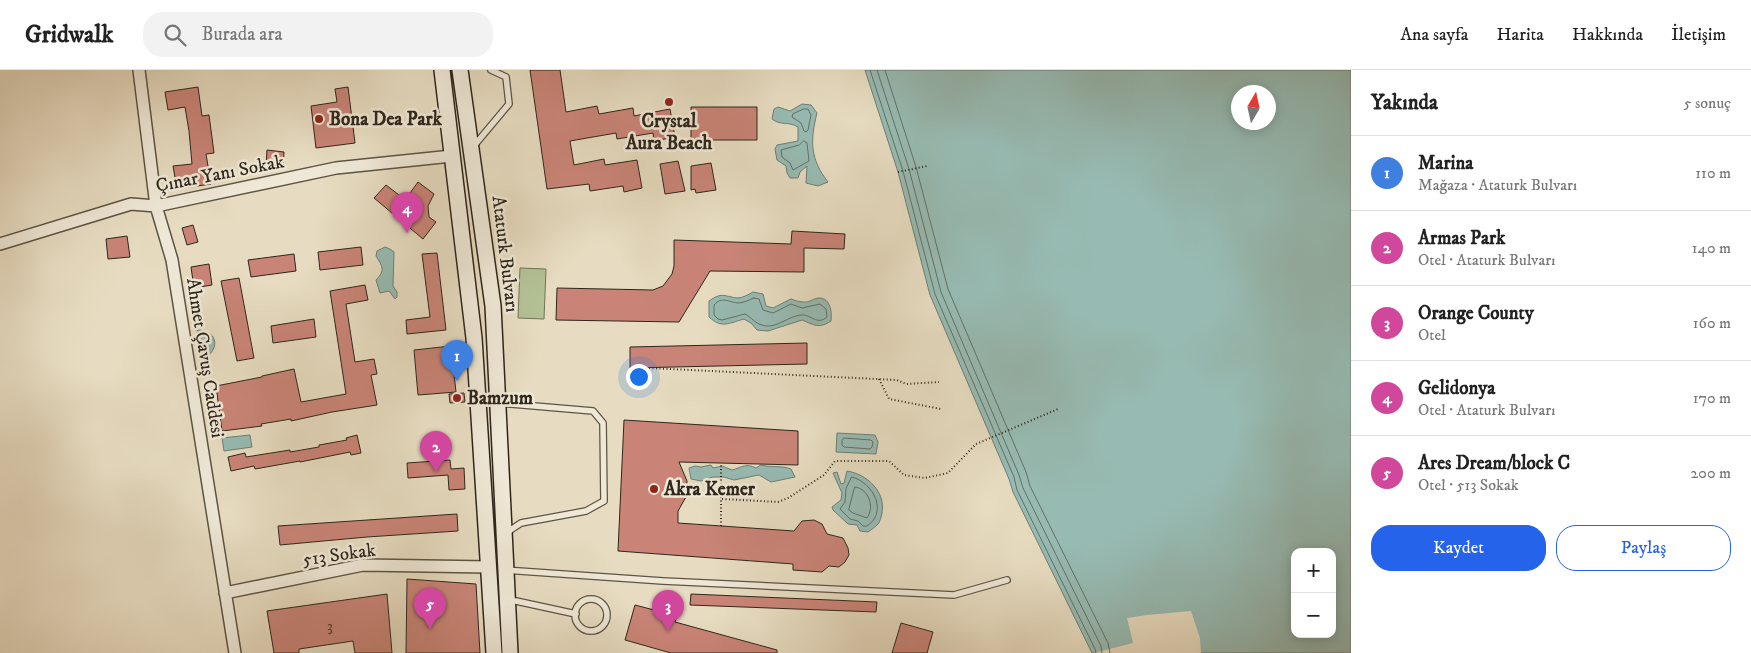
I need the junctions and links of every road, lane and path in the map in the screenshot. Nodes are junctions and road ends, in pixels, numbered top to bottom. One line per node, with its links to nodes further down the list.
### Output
1 (139, 70): 9 (street, Ahmet Çavuş Caddesi)
2 (442, 70): 6 (main road)
3 (460, 70): 5 (main road, Ataturk Bulvarı)
4 (492, 70): 5 (lane)
5 (471, 149): 14 (main road, Ataturk Bulvarı)
6 (452, 156): 9 (street, Çınar Yanı Sokak); 21 (main road)
7 (927, 166): 8 (path)
8 (898, 172)
9 (156, 206): 10 (street, Çınar Yanı Sokak); 24 (street, Ahmet Çavuş Caddesi)
10 (0, 244)
11 (649, 368): 12 (path)
12 (880, 379): 13 (path); 15 (path)
13 (939, 382)
14 (498, 403): 20 (main road, Ataturk Bulvarı); 20 (lane)
15 (941, 409)
16 (1058, 409): 18 (path)
17 (721, 463): 18 (path)
18 (722, 499): 19 (path)
19 (721, 526)
20 (505, 534): 22 (main road, Ataturk Bulvarı)
21 (489, 568): 24 (street, 513 Sokak); 28 (main road)
22 (506, 570): 23 (lane); 25 (main road, Ataturk Bulvarı)
23 (1007, 580)
24 (225, 593): 27 (street, Ahmet Çavuş Caddesi)
25 (508, 600): 26 (lane); 29 (main road, Ataturk Bulvarı)
26 (576, 614): 26 (lane)
27 (236, 653)
28 (494, 653)
29 (510, 653)

